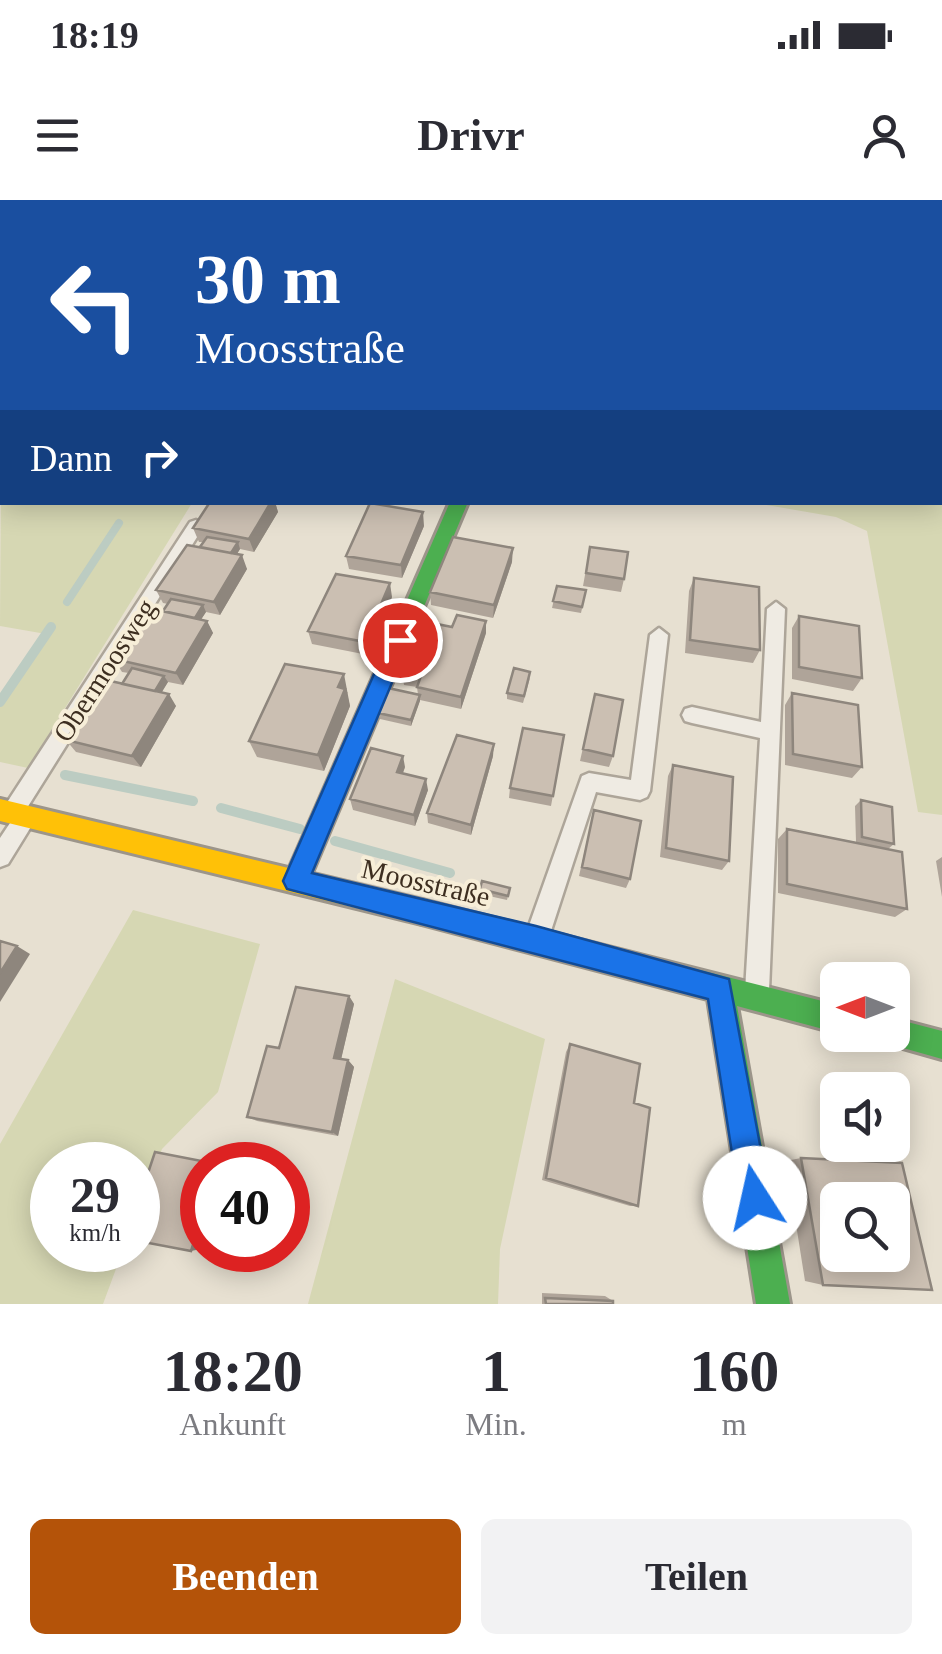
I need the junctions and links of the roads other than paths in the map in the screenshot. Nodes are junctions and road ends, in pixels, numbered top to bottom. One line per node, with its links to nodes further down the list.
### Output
1 (458, 505): 9 (street)
2 (196, 526): 7 (lane, Obermoosweg)
3 (776, 609): 6 (lane)
4 (659, 635): 10 (lane)
5 (692, 714): 6 (lane)
6 (769, 732): 12 (lane)
7 (13, 812): 8 (lane, Obermoosweg); 9 (street, Moosstraße)
8 (0, 857)
9 (296, 881): 10 (street, Moosstraße)
10 (536, 938): 11 (street, Moosstraße)
11 (720, 989): 12 (street, Moosstraße); 16 (street)
12 (756, 998): 13 (street, Moosstraße)
13 (820, 1014)
14 (910, 1037): 15 (street)
15 (942, 1045)
16 (773, 1304)

